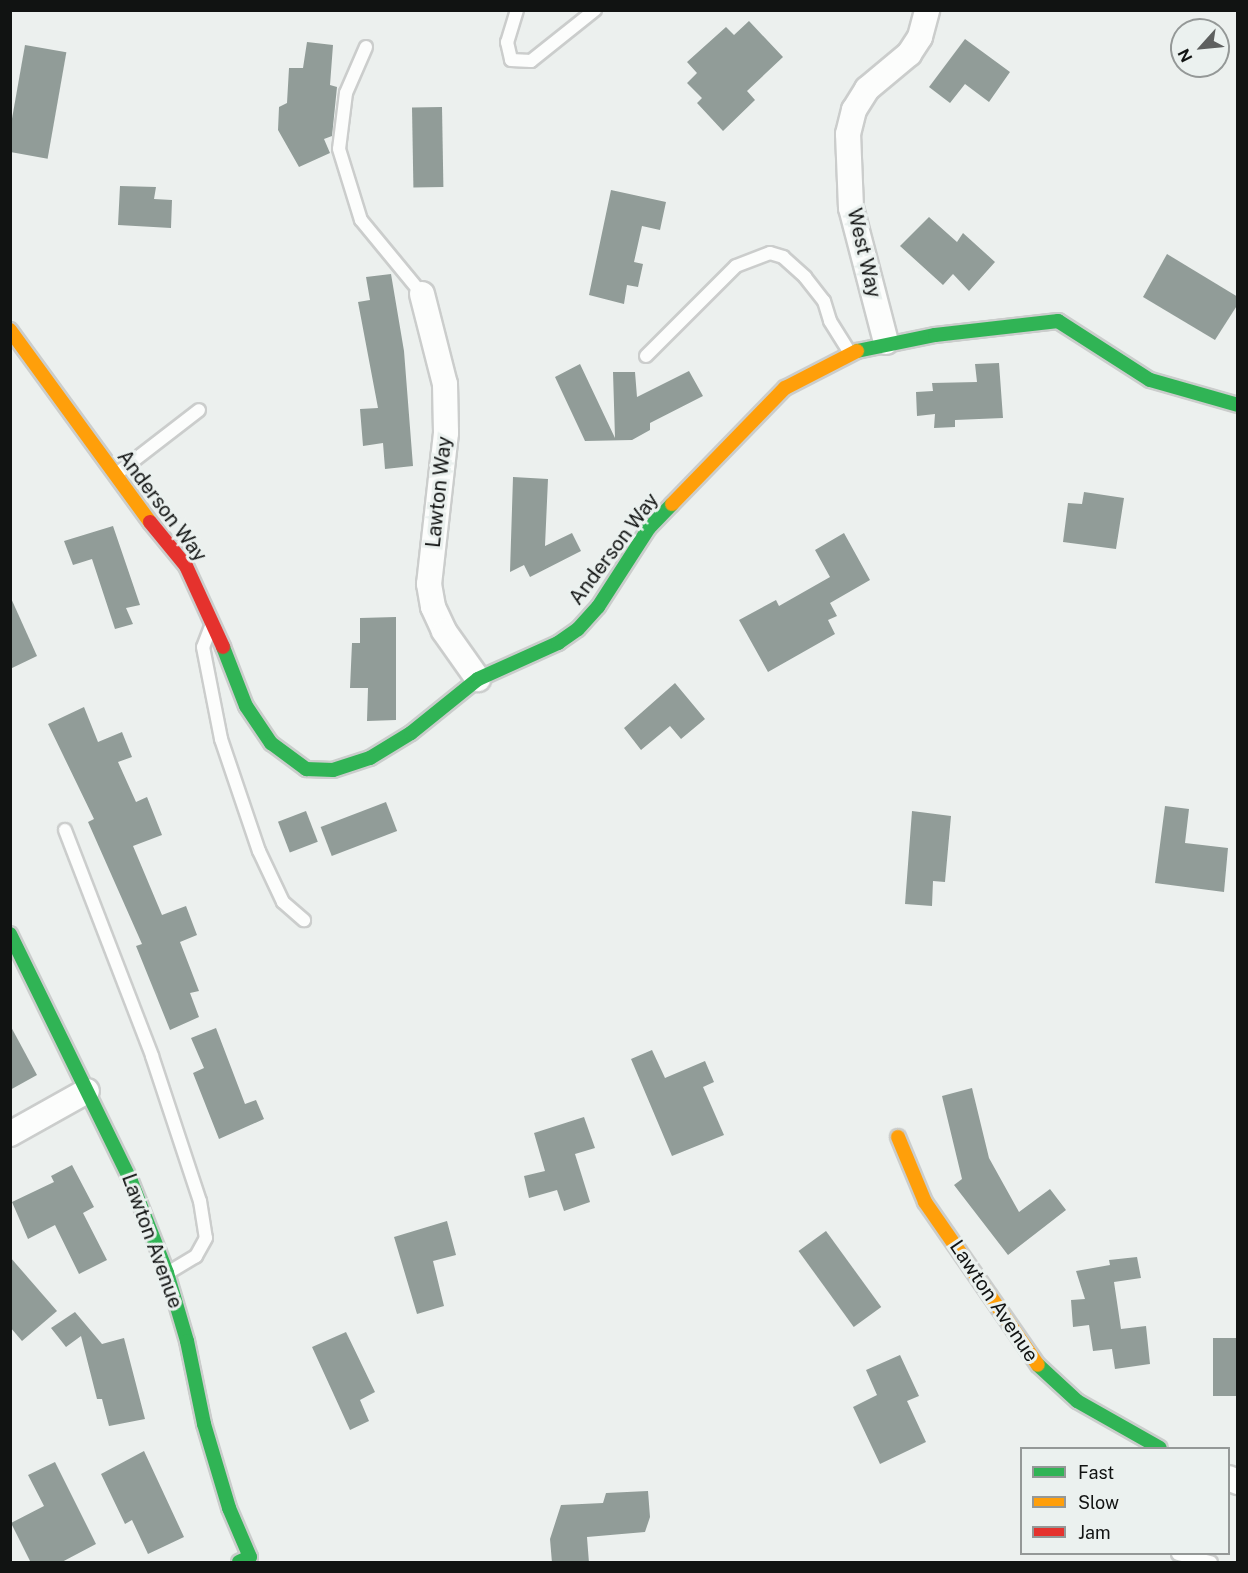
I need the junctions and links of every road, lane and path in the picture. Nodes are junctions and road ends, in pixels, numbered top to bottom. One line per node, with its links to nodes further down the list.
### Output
1 (517, 10): 2 (lane)
2 (595, 10)
3 (927, 10): 7 (street, West Way)
4 (366, 47): 5 (lane)
5 (422, 294): 14 (street, Lawton Way)
6 (10, 330): 12 (street, Anderson Way)
7 (886, 342): 8 (street, Anderson Way); 10 (street, Anderson Way)
8 (850, 352): 9 (lane); 14 (street, Anderson Way)
9 (646, 356)
10 (1238, 405)
11 (199, 410): 12 (lane)
12 (114, 476): 13 (street, Anderson Way)
13 (213, 620): 14 (street, Anderson Way); 16 (lane)
14 (478, 679)
15 (65, 830): 21 (lane)
16 (304, 920)
17 (10, 934): 18 (street, Lawton Avenue)
18 (87, 1091): 19 (street); 21 (street, Lawton Avenue)
19 (10, 1134)
20 (898, 1137): 22 (street, Lawton Avenue)
21 (167, 1273): 24 (street, Lawton Avenue)
22 (1157, 1447)
23 (1182, 1555): 25 (lane)
24 (247, 1561)
25 (1211, 1563)

